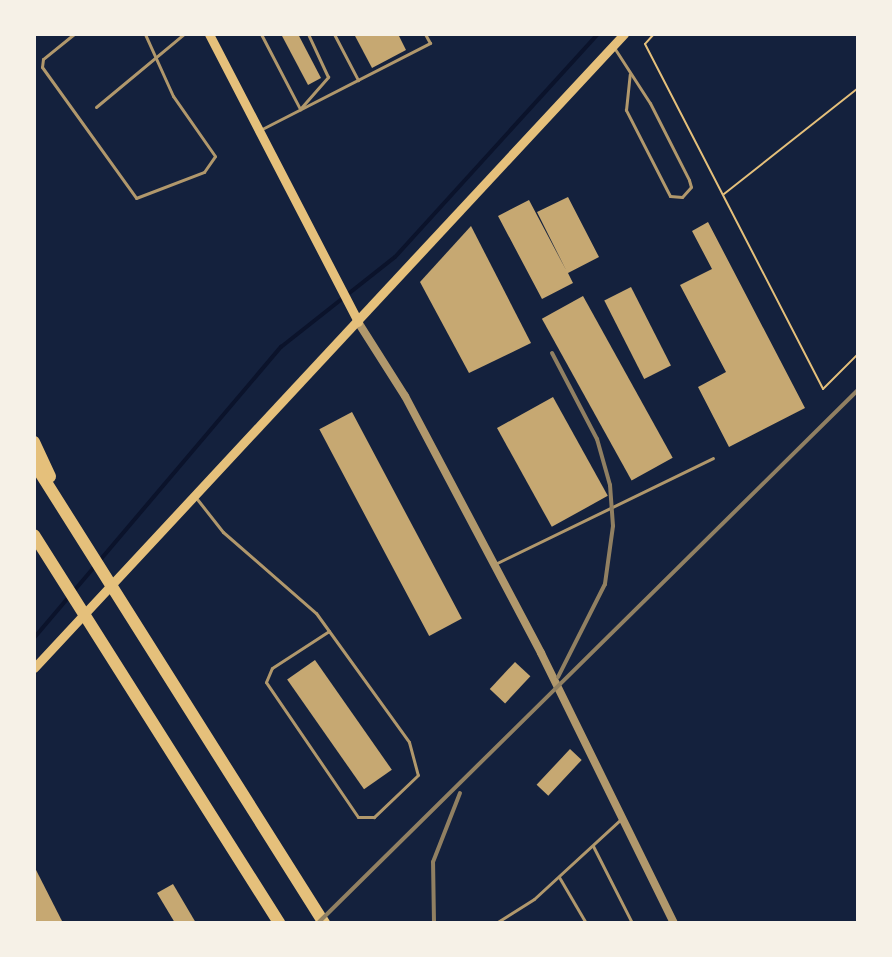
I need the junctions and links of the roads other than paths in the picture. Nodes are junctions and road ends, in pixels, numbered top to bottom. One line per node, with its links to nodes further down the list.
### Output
1 (74, 34): 11 (lane)
2 (145, 34): 11 (lane)
3 (184, 34): 11 (lane)
4 (209, 34): 16 (main road)
5 (261, 34): 15 (lane)
6 (308, 34): 15 (lane)
7 (334, 34): 13 (lane)
8 (425, 34): 13 (lane)
9 (624, 34): 10 (main road)
10 (613, 45): 12 (lane); 17 (main road)
11 (155, 61): 14 (lane)
12 (630, 74): 12 (lane)
13 (358, 80): 15 (lane)
14 (96, 107)
15 (300, 109): 16 (lane)
16 (258, 131): 17 (main road)
17 (358, 322): 21 (main road); 24 (street)
18 (34, 442): 22 (highway)
19 (713, 458): 24 (lane)
20 (34, 463): 22 (highway)
21 (194, 496): 25 (lane); 26 (main road)
22 (78, 533): 31 (highway)
23 (34, 535): 30 (highway)
24 (492, 566): 27 (street)
25 (329, 631): 25 (lane)
26 (34, 668)
27 (621, 819): 28 (lane); 35 (street)
28 (593, 846): 29 (lane); 34 (lane)
29 (559, 877): 32 (lane); 33 (lane)
30 (279, 923)
31 (324, 923)
32 (496, 923)
33 (586, 923)
34 (632, 923)
35 (674, 923)

